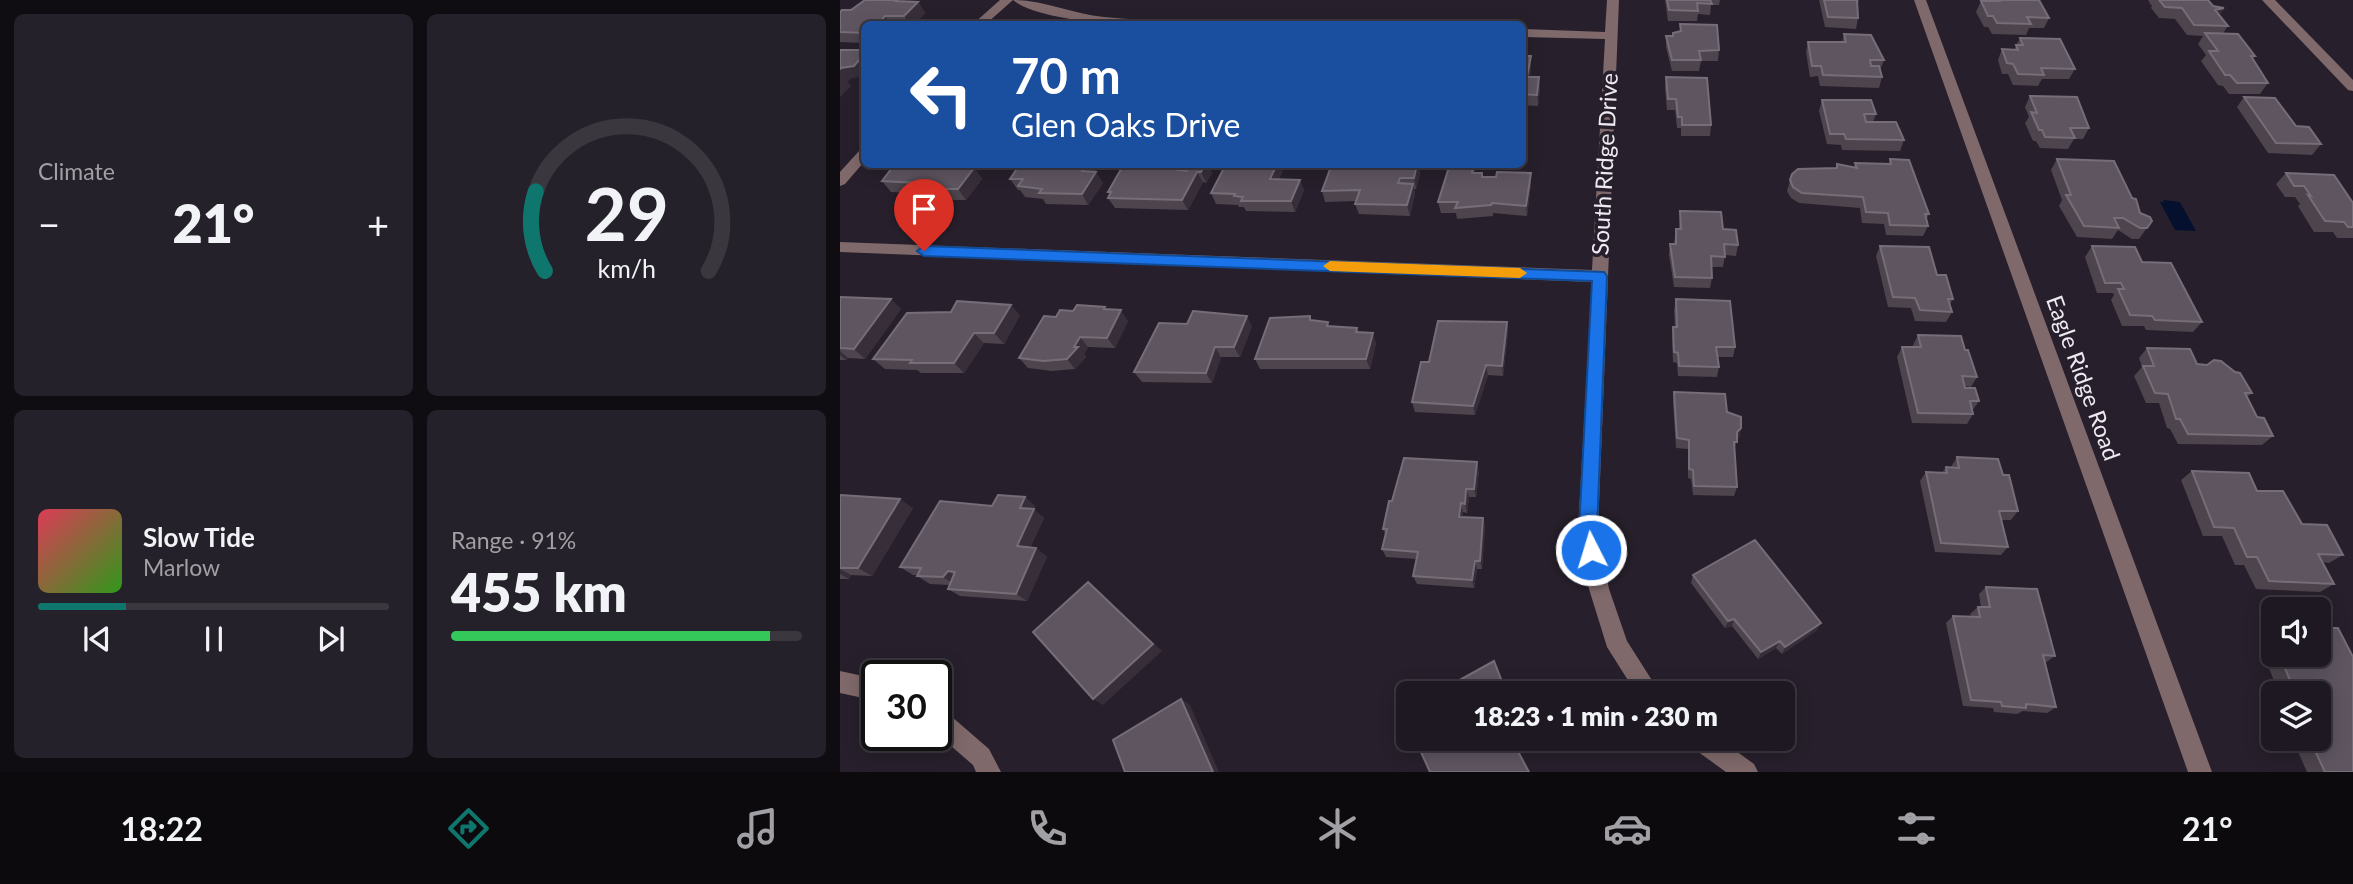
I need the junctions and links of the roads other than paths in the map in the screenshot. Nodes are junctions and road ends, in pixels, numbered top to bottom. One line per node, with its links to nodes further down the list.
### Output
1 (1007, 0): 6 (street)
2 (1019, 0): 7 (street)
3 (1613, 0): 9 (street, South Ridge Drive)
4 (1920, 0): 22 (street, Eagle Ridge Road)
5 (2268, 0): 10 (street)
6 (982, 21)
7 (1136, 21)
8 (1526, 33): 9 (street)
9 (1611, 36): 14 (street, South Ridge Drive)
10 (2353, 87)
11 (861, 156): 12 (street)
12 (840, 181)
13 (840, 247): 14 (street)
14 (1599, 276): 15 (street, South Ridge Drive)
15 (1641, 681)
16 (840, 682): 17 (street)
17 (861, 687)
18 (952, 732): 20 (street)
19 (1716, 751): 21 (street)
20 (989, 772)
21 (1746, 772)
22 (2200, 772)

